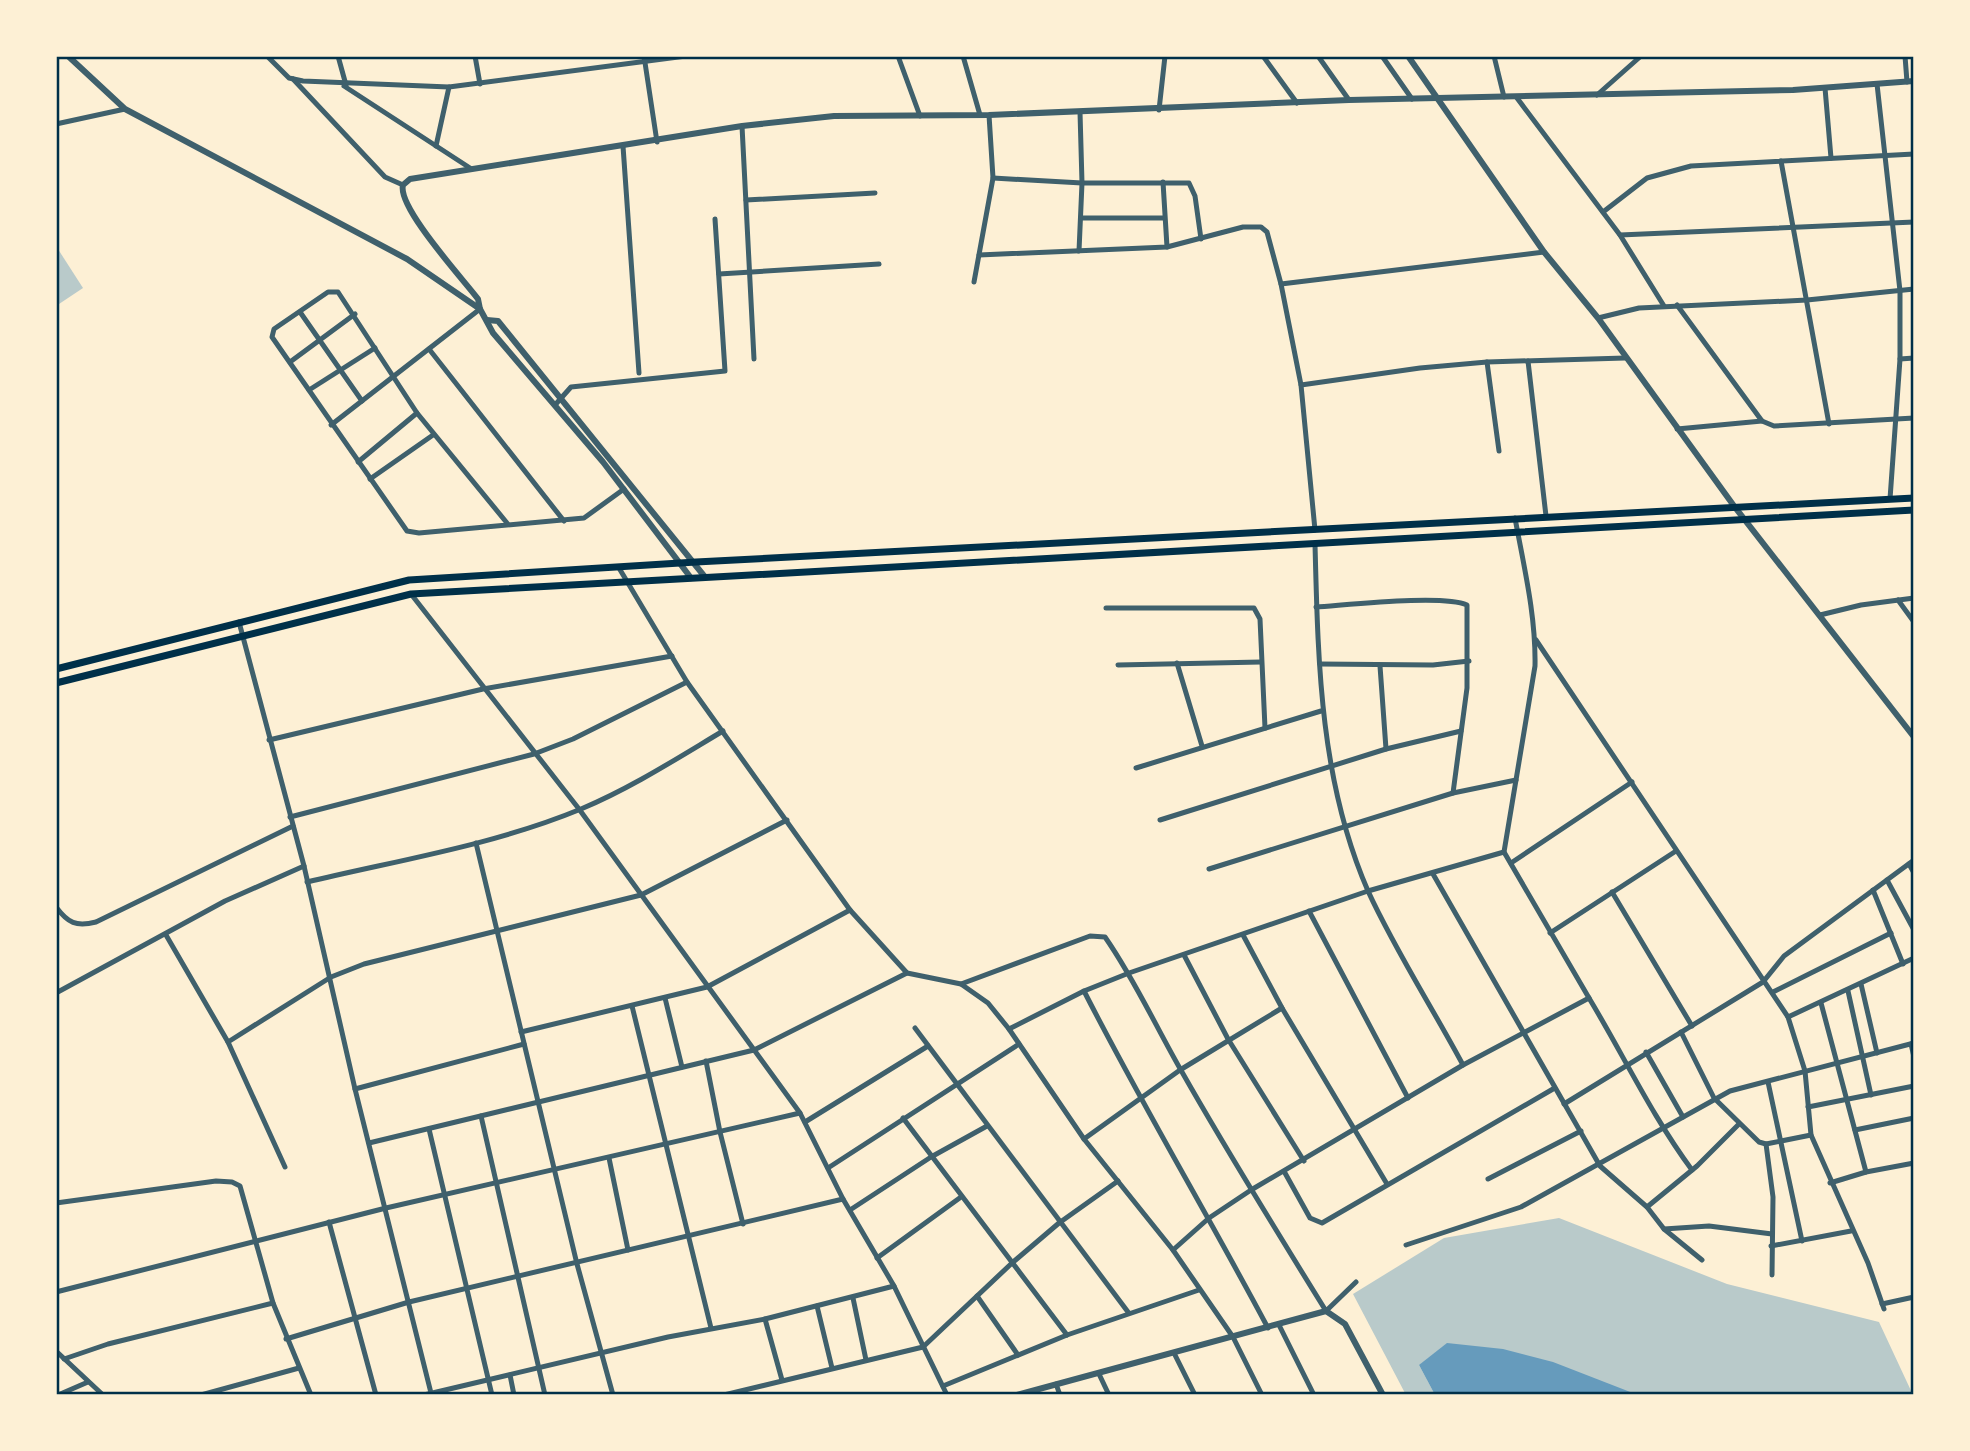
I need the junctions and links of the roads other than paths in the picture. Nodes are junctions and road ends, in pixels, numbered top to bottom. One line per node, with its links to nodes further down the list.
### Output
1 (267, 56): 17 (street)
2 (338, 56): 19 (street)
3 (475, 56): 20 (street)
4 (686, 56): 16 (street)
5 (898, 56): 36 (street)
6 (963, 56): 34 (street)
7 (1166, 56): 32 (street)
8 (1263, 56): 30 (street)
9 (1318, 56): 29 (street)
10 (1382, 56): 27 (street)
11 (1408, 56): 28 (street)
12 (1494, 56): 25 (street)
13 (1641, 56): 24 (street)
14 (1905, 56): 18 (street)
15 (70, 57): 31 (street)
16 (644, 59): 20 (street); 39 (street)
17 (292, 79): 19 (street); 50 (street)
18 (1911, 81): 21 (street)
19 (344, 84): 22 (street); 40 (street)
20 (480, 84): 22 (street)
21 (1877, 84): 23 (street); 43 (street)
22 (449, 87): 40 (street)
23 (1825, 88): 24 (street); 44 (street)
24 (1597, 95): 26 (street)
25 (1504, 98): 26 (street); 28 (street)
26 (1517, 98): 53 (street)
27 (1412, 99): 28 (street); 29 (street)
28 (1437, 99): 64 (street)
29 (1349, 100): 30 (street)
30 (1297, 103): 32 (street)
31 (125, 109): 37 (street); 76 (street)
32 (1159, 110): 33 (street)
33 (1080, 112): 35 (street); 49 (street)
34 (980, 115): 35 (street); 36 (street)
35 (989, 116): 47 (street)
36 (920, 117): 38 (street)
37 (56, 124)
38 (742, 126): 39 (street); 52 (street)
39 (657, 142): 41 (street)
40 (436, 146): 46 (street)
41 (623, 146): 46 (street); 92 (street)
42 (1914, 154): 43 (street)
43 (1886, 155): 44 (street); 58 (street)
44 (1831, 158): 45 (street)
45 (1781, 161): 53 (street); 59 (street)
46 (470, 168): 50 (street)
47 (993, 178): 49 (street); 65 (street)
48 (1163, 182): 49 (street); 55 (street); 61 (street)
49 (1082, 183): 54 (street)
50 (403, 185): 76 (street)
51 (876, 192): 52 (street)
52 (746, 200): 67 (street)
53 (1602, 212): 60 (street)
54 (1081, 218): 55 (street); 63 (street)
55 (1164, 218): 62 (street)
56 (715, 219): 68 (street)
57 (1914, 222): 58 (street)
58 (1892, 224): 59 (street); 72 (street)
59 (1793, 226): 60 (street); 73 (street)
60 (1620, 235): 75 (street)
61 (1200, 239): 62 (street); 70 (street)
62 (1167, 247): 63 (street)
63 (1079, 251): 65 (street)
64 (1545, 251): 70 (street); 79 (street)
65 (979, 255): 69 (street)
66 (879, 264): 67 (street)
67 (750, 272): 68 (street); 86 (street)
68 (719, 275): 98 (street)
69 (974, 282)
70 (1281, 284): 94 (street)
71 (1914, 289): 72 (street)
72 (1900, 291): 73 (street); 87 (street)
73 (1807, 300): 74 (street); 105 (street)
74 (1677, 305): 75 (street); 104 (street)
75 (1664, 306): 79 (street)
76 (480, 309): 80 (street); 83 (street)
77 (300, 312): 78 (street); 81 (street); 89 (street)
78 (355, 314): 81 (street); 82 (street)
79 (1598, 318): 84 (street)
80 (487, 320): 95 (street); 97 (street)
81 (319, 341): 89 (street); 91 (street)
82 (375, 348): 91 (street); 93 (street)
83 (429, 349): 93 (street); 122 (street)
84 (1625, 358): 88 (street); 107 (street)
85 (1914, 358): 87 (street)
86 (754, 359)
87 (1900, 359): 103 (street)
88 (1528, 361): 90 (street); 119 (street)
89 (290, 362): 96 (street)
90 (1487, 362): 94 (street); 109 (street)
91 (340, 370): 96 (street); 99 (street)
92 (639, 373)
93 (394, 377): 99 (street); 101 (street)
94 (1301, 385): 124 (street)
95 (553, 386): 97 (street); 98 (street)
96 (309, 390): 106 (street)
97 (545, 392): 100 (street)
98 (563, 398): 100 (street); 113 (street)
99 (362, 401): 106 (street)
100 (555, 405): 112 (street)
101 (416, 413): 108 (street); 110 (street)
102 (1914, 418): 103 (street)
103 (1895, 420): 105 (street); 116 (street)
104 (1762, 421): 105 (street); 107 (street)
105 (1829, 424)
106 (331, 425): 110 (street)
107 (1677, 429): 117 (street)
108 (433, 435): 111 (street); 123 (street)
109 (1499, 451)
110 (358, 462): 111 (street)
111 (370, 479): 123 (street)
112 (624, 489): 115 (street); 122 (street)
113 (640, 492): 115 (street); 127 (street)
114 (1914, 498): 116 (main road)
115 (631, 499): 128 (street)
116 (1890, 499): 117 (main road)
117 (1734, 506): 119 (main road); 121 (street)
118 (1914, 510): 121 (main road)
119 (1546, 516): 120 (main road)
120 (1515, 518): 124 (main road); 125 (street)
121 (1745, 520): 125 (main road); 138 (street)
122 (564, 521): 123 (street)
123 (506, 523)
124 (1315, 530): 127 (main road)
125 (1517, 532): 126 (main road); 142 (street)
126 (1315, 544): 130 (main road); 136 (street)
127 (696, 562): 128 (main road); 130 (street)
128 (681, 563): 129 (main road); 131 (street)
129 (619, 568): 132 (street); 139 (main road)
130 (705, 577): 131 (main road)
131 (691, 578): 132 (main road)
132 (627, 581): 133 (main road); 143 (street)
133 (411, 594): 141 (main road); 153 (street)
134 (1914, 598): 135 (street)
135 (1898, 600): 138 (street); 140 (street)
136 (1316, 607): 144 (street); 147 (street)
137 (1105, 608): 145 (street)
138 (1820, 615): 158 (street)
139 (239, 622): 141 (street); 150 (main road)
140 (1914, 622)
141 (241, 636): 152 (main road); 159 (street)
142 (1535, 640): 165 (street); 166 (street)
143 (672, 656): 151 (street); 153 (street)
144 (1469, 661): 149 (street); 157 (street)
145 (1261, 662): 146 (street); 155 (street)
146 (1177, 663): 148 (street); 160 (street)
147 (1320, 664): 149 (street); 154 (street)
148 (1118, 665)
149 (1380, 666): 161 (street)
150 (56, 669)
151 (687, 682): 156 (street); 162 (street)
152 (56, 683)
153 (483, 690): 159 (street); 162 (street)
154 (1321, 711): 155 (street); 164 (street)
155 (1265, 727): 160 (street)
156 (723, 731): 168 (street); 170 (street)
157 (1461, 731): 161 (street); 167 (street)
158 (1914, 737)
159 (269, 740): 169 (street)
160 (1202, 746): 163 (street)
161 (1386, 749): 164 (street)
162 (534, 754): 168 (street); 169 (street)
163 (1136, 768)
164 (1331, 768): 171 (street); 173 (street)
165 (1516, 780): 167 (street); 176 (street)
166 (1632, 782): 175 (street); 178 (street)
167 (1453, 793): 173 (street)
168 (579, 809): 174 (street); 188 (street)
169 (290, 817): 172 (street)
170 (787, 820): 188 (street); 190 (street)
171 (1160, 820)
172 (293, 826): 179 (street); 189 (street)
173 (1345, 826): 180 (street); 186 (street)
174 (476, 843): 184 (street); 193 (street)
175 (1676, 851): 187 (street); 204 (street)
176 (1504, 852): 178 (street); 182 (street)
177 (1911, 862): 181 (street); 183 (street)
178 (1511, 863): 194 (street)
179 (304, 866): 184 (street); 196 (street)
180 (1209, 869)
181 (1914, 873)
182 (1433, 874): 186 (street); 223 (street)
183 (1887, 880): 185 (street); 192 (street)
184 (307, 882): 203 (street)
185 (1873, 890): 195 (street); 204 (street)
186 (1368, 891): 191 (street); 238 (street)
187 (1612, 892): 194 (street); 218 (street)
188 (641, 895): 193 (street); 207 (street)
189 (56, 907)
190 (850, 910): 201 (street); 207 (street)
191 (1309, 911): 197 (street); 249 (street)
192 (1914, 930)
193 (498, 932): 203 (street); 221 (street)
194 (1550, 933): 213 (street)
195 (1891, 933): 200 (street); 210 (street)
196 (166, 935): 211 (street); 225 (street)
197 (1243, 935): 198 (street); 216 (street)
198 (1184, 955): 202 (street); 224 (street)
199 (1914, 958): 200 (street)
200 (1903, 964): 206 (street)
201 (907, 973): 205 (street); 230 (street)
202 (1129, 973): 205 (street); 208 (street); 240 (street)
203 (331, 977): 225 (street); 247 (street)
204 (1763, 982): 210 (street); 218 (street)
205 (961, 984): 220 (street)
206 (1861, 984): 209 (street); 232 (street)
207 (707, 987): 212 (street); 230 (street)
208 (1084, 991): 220 (street); 251 (street)
209 (1848, 991): 214 (street); 233 (street)
210 (1773, 992): 217 (street)
211 (56, 993)
212 (665, 998): 215 (street); 239 (street)
213 (1589, 998): 223 (street); 236 (street)
214 (1821, 1003): 217 (street); 237 (street)
215 (632, 1006): 221 (street); 242 (street)
216 (1282, 1007): 224 (street); 265 (street)
217 (1788, 1017): 241 (street)
218 (1692, 1026): 222 (street)
219 (915, 1028): 229 (street)
220 (1009, 1029): 227 (street)
221 (521, 1032): 226 (street)
222 (1681, 1032): 231 (street); 250 (street)
223 (1525, 1034): 238 (street); 246 (street)
224 (1228, 1039): 240 (street); 278 (street)
225 (228, 1042): 281 (street)
226 (524, 1044): 247 (street); 253 (street)
227 (1019, 1044): 244 (street); 271 (street)
228 (1912, 1044): 232 (street); 234 (street)
229 (928, 1046): 244 (street); 261 (street)
230 (754, 1049): 235 (street); 256 (street)
231 (1646, 1052): 236 (street); 258 (street)
232 (1877, 1053): 233 (street)
233 (1863, 1056): 237 (street); 248 (street)
234 (1914, 1057)
235 (706, 1061): 239 (street); 269 (street)
236 (1628, 1062): 254 (street); 266 (street)
237 (1838, 1063): 241 (street); 252 (street)
238 (1463, 1065): 249 (street)
239 (682, 1067): 242 (street)
240 (1180, 1070): 251 (street); 292 (street)
241 (1805, 1071): 243 (street); 255 (street)
242 (647, 1076): 253 (street); 275 (street)
243 (1768, 1082): 250 (street); 272 (street)
244 (955, 1084): 259 (street); 263 (street)
245 (1914, 1086): 248 (street)
246 (1553, 1088): 254 (street); 290 (street)
247 (355, 1089): 273 (street)
248 (1871, 1096): 252 (street)
249 (1408, 1098): 265 (street)
250 (1714, 1098): 258 (street); 262 (street)
251 (1139, 1100): 271 (street); 300 (street)
252 (1847, 1101): 255 (street); 267 (street)
253 (539, 1102): 257 (street); 283 (street)
254 (1564, 1104): 268 (street)
255 (1808, 1107): 270 (street)
256 (800, 1113): 261 (street); 269 (street)
257 (481, 1116): 264 (street); 291 (street)
258 (1683, 1117): 266 (street)
259 (903, 1118): 276 (street); 282 (street)
260 (1914, 1118): 267 (street)
261 (805, 1122): 282 (street)
262 (1739, 1124): 274 (street); 284 (street)
263 (987, 1126): 276 (street); 302 (street)
264 (429, 1129): 273 (street); 293 (street)
265 (1358, 1130): 278 (street); 290 (street)
266 (1662, 1130): 280 (street); 284 (street)
267 (1855, 1130): 285 (street)
268 (1581, 1131): 280 (street); 287 (street)
269 (720, 1132): 275 (street); 303 (street)
270 (1811, 1135): 272 (street); 289 (street)
271 (1084, 1139): 288 (street)
272 (1779, 1142): 274 (street); 309 (street)
273 (369, 1143): 298 (street)
274 (1766, 1144): 306 (street)
275 (663, 1145): 277 (street); 307 (street)
276 (931, 1157): 294 (street); 299 (street)
277 (609, 1158): 283 (street); 312 (street)
278 (1304, 1161): 286 (street)
279 (1914, 1163): 285 (street)
280 (1600, 1166): 297 (street); 310 (street)
281 (285, 1167)
282 (828, 1168): 295 (street)
283 (556, 1170): 291 (street); 317 (street)
284 (1692, 1170): 297 (street)
285 (1866, 1172): 289 (street)
286 (1285, 1173): 290 (street); 292 (street)
287 (1488, 1179)
288 (1118, 1181): 302 (street); 313 (street)
289 (1830, 1183): 305 (street)
290 (1387, 1184)
291 (495, 1185): 293 (street); 319 (street)
292 (1251, 1190): 300 (street); 331 (street)
293 (445, 1196): 298 (street); 322 (street)
294 (961, 1197): 314 (street); 316 (street)
295 (843, 1199): 299 (street); 303 (street)
296 (56, 1203): 308 (street)
297 (1647, 1207): 304 (street)
298 (386, 1208): 301 (street); 328 (street)
299 (850, 1210): 314 (street)
300 (1209, 1218): 313 (street); 337 (street)
301 (329, 1222): 308 (street); 333 (street)
302 (1059, 1223): 316 (street); 332 (street)
303 (743, 1224): 307 (street)
304 (1664, 1229): 306 (street); 315 (street)
305 (1851, 1231): 309 (street); 326 (street)
306 (1772, 1234): 311 (street)
307 (687, 1238): 312 (street); 336 (street)
308 (256, 1241): 324 (street); 329 (street)
309 (1802, 1241): 311 (street)
310 (1406, 1245)
311 (1771, 1246): 318 (street)
312 (628, 1250): 317 (street)
313 (1173, 1250): 323 (street)
314 (877, 1258): 321 (street)
315 (1702, 1260)
316 (1012, 1263): 325 (street); 338 (street)
317 (577, 1264): 319 (street); 343 (street)
318 (1772, 1275)
319 (517, 1277): 322 (street); 349 (street)
320 (1356, 1282): 331 (street)
321 (894, 1286): 327 (street); 341 (street)
322 (465, 1289): 328 (street); 353 (street)
323 (1199, 1290): 332 (street); 339 (street)
324 (56, 1292)
325 (977, 1296): 341 (street); 345 (street)
326 (1914, 1297)
327 (853, 1298): 330 (street); 347 (street)
328 (409, 1302): 333 (street); 359 (street)
329 (273, 1303): 340 (street); 346 (street)
330 (817, 1306): 334 (street); 350 (street)
331 (1326, 1311): 335 (street); 378 (street)
332 (1128, 1312): 338 (street)
333 (355, 1317): 340 (street); 364 (street)
334 (765, 1319): 336 (street); 354 (street)
335 (1279, 1325): 337 (street); 377 (street)
336 (711, 1328): 343 (street)
337 (1268, 1328): 339 (street)
338 (1067, 1335): 345 (street)
339 (1233, 1336): 344 (street); 376 (street)
340 (286, 1339): 348 (street)
341 (923, 1347): 347 (street); 357 (street)
342 (56, 1351): 346 (street)
343 (602, 1353): 349 (street); 369 (street)
344 (1174, 1353): 351 (street); 375 (street)
345 (1018, 1354): 357 (street)
346 (64, 1359): 355 (street)
347 (866, 1360): 350 (street)
348 (299, 1368): 362 (street); 363 (street)
349 (539, 1368): 352 (street); 368 (street)
350 (832, 1368): 354 (street)
351 (1099, 1374): 356 (street); 374 (street)
352 (510, 1375): 353 (street); 367 (street)
353 (488, 1380): 358 (street); 366 (street)
354 (782, 1380): 370 (street)
355 (88, 1382): 360 (street); 361 (street)
356 (1056, 1384): 372 (street); 373 (street)
357 (943, 1386): 371 (street)
358 (456, 1387): 359 (street); 365 (street)
359 (428, 1394)
360 (58, 1395)
361 (103, 1395)
362 (201, 1395)
363 (312, 1395)
364 (376, 1395)
365 (457, 1395)
366 (492, 1395)
367 (514, 1395)
368 (545, 1395)
369 (613, 1395)
370 (724, 1395)
371 (947, 1395)
372 (1017, 1395)
373 (1060, 1395)
374 (1109, 1395)
375 (1195, 1395)
376 (1262, 1395)
377 (1314, 1395)
378 (1383, 1395)

